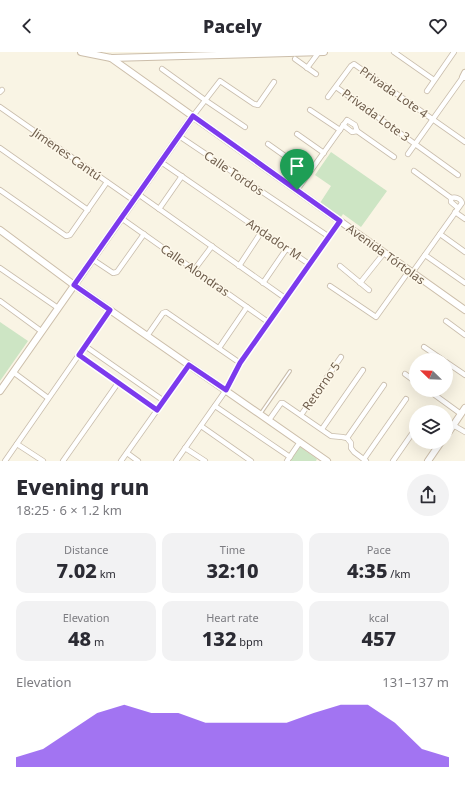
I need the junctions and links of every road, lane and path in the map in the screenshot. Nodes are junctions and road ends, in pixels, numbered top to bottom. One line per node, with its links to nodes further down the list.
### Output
1 (81, 52): 6 (street)
2 (319, 52): 3 (street); 6 (street); 8 (street)
3 (324, 52)
4 (394, 52): 12 (street)
5 (454, 52): 12 (street)
6 (111, 58): 20 (street, Avenida Tórtolas)
7 (295, 59): 8 (street)
8 (307, 68): 10 (street)
9 (162, 69): 17 (street)
10 (316, 74)
11 (464, 76): 21 (street)
12 (434, 80): 15 (street)
13 (274, 82): 17 (street)
14 (336, 87): 16 (street); 21 (street, Privada Lote 4); 29 (street, Privada Lote 3)
15 (427, 91)
16 (328, 97)
17 (204, 100): 20 (street); 22 (street)
18 (0, 107): 39 (street, Jimenes Cantú)
19 (310, 110): 23 (street)
20 (193, 116): 26 (street); 41 (street, Avenida Tórtolas)
21 (433, 119): 27 (street, Privada Lote 4); 29 (street)
22 (245, 127)
23 (341, 128): 24 (street); 24 (street); 31 (street)
24 (357, 131): 33 (street)
25 (297, 134): 31 (street)
26 (179, 136): 34 (street); 55 (street, Calle Tordos)
27 (465, 142)
28 (268, 144): 36 (street)
29 (416, 144): 32 (street); 37 (street, Privada Lote 3)
30 (0, 148): 46 (street)
31 (324, 153): 36 (street)
32 (408, 154)
33 (394, 156)
34 (161, 162): 38 (street); 42 (street)
35 (414, 171): 43 (street)
36 (309, 173): 41 (street)
37 (458, 175)
38 (182, 176): 45 (street); 52 (street, Andador M)
39 (107, 182): 44 (street, Jimenes Cantú); 46 (street)
40 (0, 190): 46 (street)
41 (297, 190): 50 (street, Avenida Tórtolas)
42 (138, 194): 44 (street); 45 (street)
43 (451, 198): 47 (street); 47 (street)
44 (134, 200): 48 (street)
45 (159, 209): 56 (street)
46 (88, 210)
47 (457, 210): 49 (street); 54 (street)
48 (121, 218): 53 (street, Calle Alondras); 61 (street)
49 (465, 219)
50 (340, 221): 55 (street); 59 (street, Avenida Tórtolas)
51 (0, 230): 71 (street)
52 (262, 231): 57 (street, Andador M); 63 (street)
53 (144, 234): 61 (street); 66 (street, Calle Alondras)
54 (440, 234): 58 (street); 60 (street)
55 (328, 236): 62 (street)
56 (212, 246): 63 (street); 66 (street)
57 (287, 248): 62 (street, Andador M); 68 (street)
58 (465, 252)
59 (384, 253): 67 (street, Avenida Tórtolas); 69 (street)
60 (426, 255): 67 (street); 70 (street)
61 (92, 259): 71 (street)
62 (310, 264): 74 (street)
63 (239, 266): 68 (street)
64 (340, 266): 69 (street)
65 (0, 268): 77 (street)
66 (194, 270): 76 (street, Calle Alondras)
67 (411, 272): 72 (street); 79 (street, Avenida Tórtolas)
68 (263, 283): 74 (street)
69 (360, 283): 73 (street)
70 (465, 283)
71 (74, 285): 77 (street); 78 (street)
72 (330, 286)
73 (369, 290)
74 (285, 298): 80 (street)
75 (0, 302): 82 (street)
76 (247, 307): 80 (street, Calle Alondras); 87 (street)
77 (58, 308): 82 (street)
78 (110, 310): 84 (street); 85 (street)
79 (465, 310)
80 (268, 322): 91 (street)
81 (446, 322): 83 (street)
82 (41, 331): 96 (street)
83 (465, 335)
84 (147, 336): 87 (street); 92 (street)
85 (85, 346): 89 (street); 107 (street)
86 (424, 347): 88 (street)
87 (219, 348): 91 (street)
88 (433, 353)
89 (79, 355): 100 (street); 105 (street)
90 (341, 357): 112 (street, Retorno 5)
91 (240, 363): 102 (street)
92 (189, 365): 102 (street); 107 (street)
93 (453, 367): 98 (street)
94 (363, 370): 116 (street)
95 (290, 371): 111 (lane)
96 (13, 372): 103 (street); 105 (street)
97 (405, 374): 99 (street)
98 (465, 375)
99 (409, 377)
100 (118, 383): 109 (street); 130 (street)
101 (384, 385): 118 (street)
102 (226, 390): 108 (street); 111 (street)
103 (0, 391)
104 (440, 397): 110 (street)
105 (48, 398): 121 (street)
106 (406, 399): 127 (street)
107 (164, 401): 109 (street)
108 (215, 406): 115 (street); 125 (street)
109 (157, 410): 124 (street)
110 (463, 411): 114 (street)
111 (260, 414): 113 (street)
112 (301, 415): 113 (street); 116 (street)
113 (269, 420): 120 (street)
114 (453, 425): 117 (street)
115 (201, 426): 122 (street); 135 (street)
116 (322, 429): 118 (street)
117 (465, 432)
118 (347, 438): 127 (street)
119 (409, 438): 136 (street)
120 (300, 442): 125 (street); 126 (street)
121 (17, 444): 128 (street); 129 (street)
122 (185, 448): 133 (street); 134 (street)
123 (436, 449): 137 (street)
124 (127, 453): 131 (street); 132 (street)
125 (289, 459)
126 (323, 460)
127 (365, 460)
128 (5, 461)
129 (43, 461)
130 (63, 461)
131 (121, 461)
132 (138, 461)
133 (176, 461)
134 (205, 461)
135 (251, 461)
136 (394, 461)
137 (428, 461)

